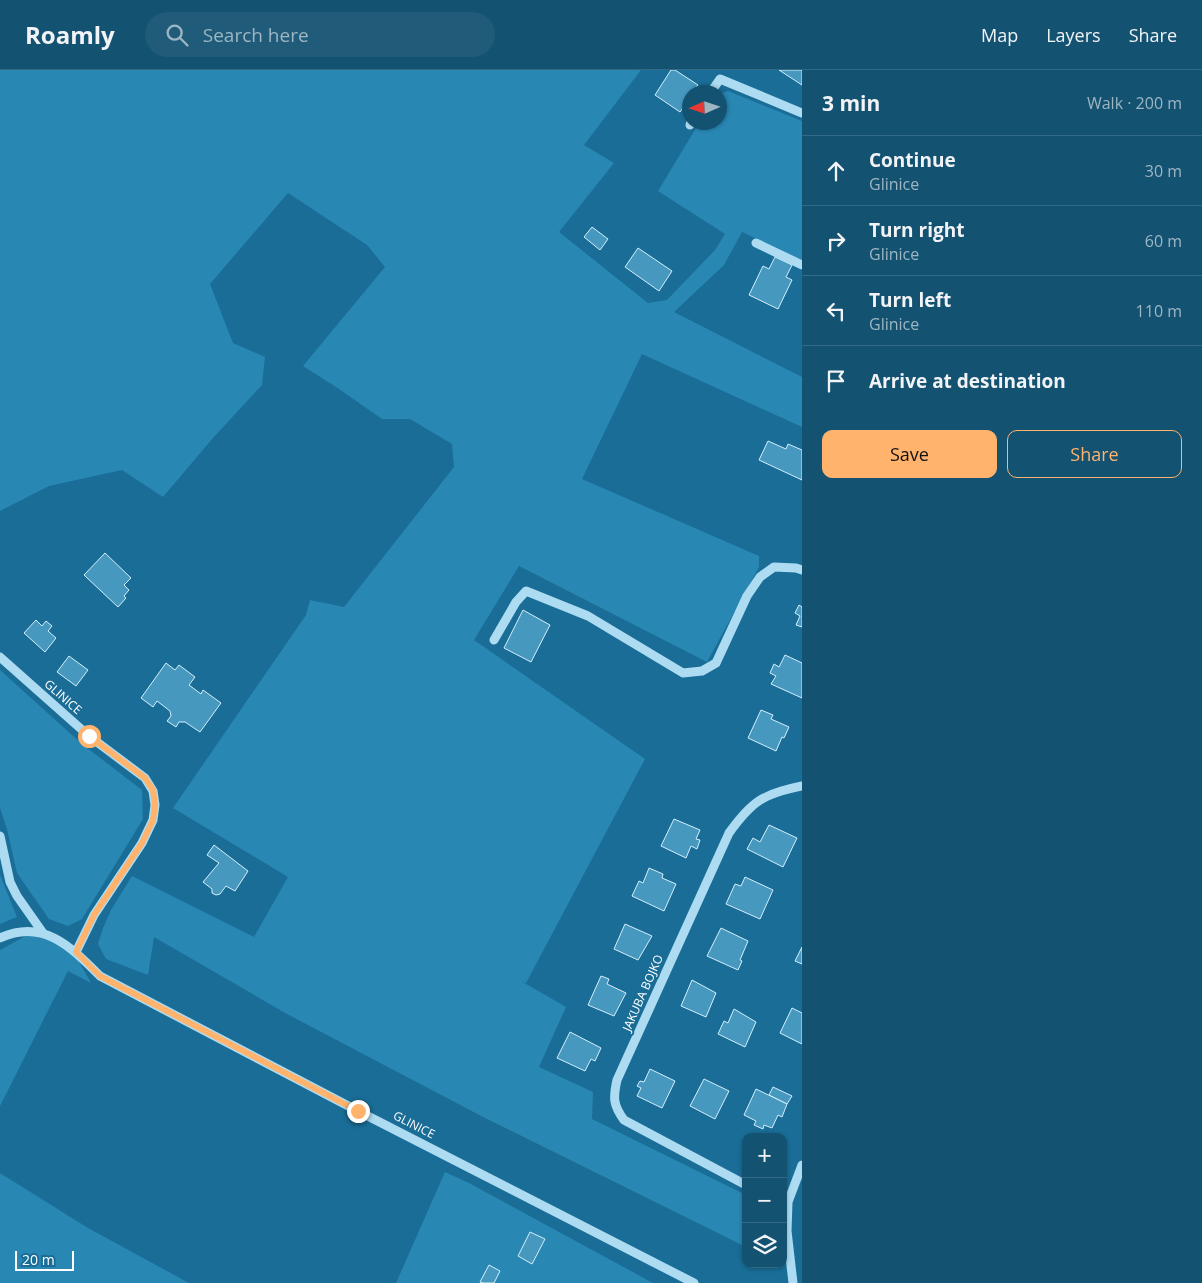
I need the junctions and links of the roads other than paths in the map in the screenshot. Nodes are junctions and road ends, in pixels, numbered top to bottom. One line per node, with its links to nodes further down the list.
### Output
1 (716, 85): 2 (street)
2 (802, 113)
3 (756, 243): 4 (street)
4 (802, 265)
5 (802, 570): 6 (street)
6 (494, 640)
7 (0, 658): 12 (street, GLINICE)
8 (802, 786): 14 (street, JAKUBA BOJKO)
9 (0, 836): 10 (street)
10 (43, 933): 11 (street, GLINICE); 12 (street, GLINICE)
11 (0, 938)
12 (76, 952): 17 (street, GLINICE)
13 (802, 1164): 15 (street)
14 (742, 1183)
15 (787, 1199)
16 (787, 1223): 18 (street)
17 (694, 1283)
18 (793, 1283)

